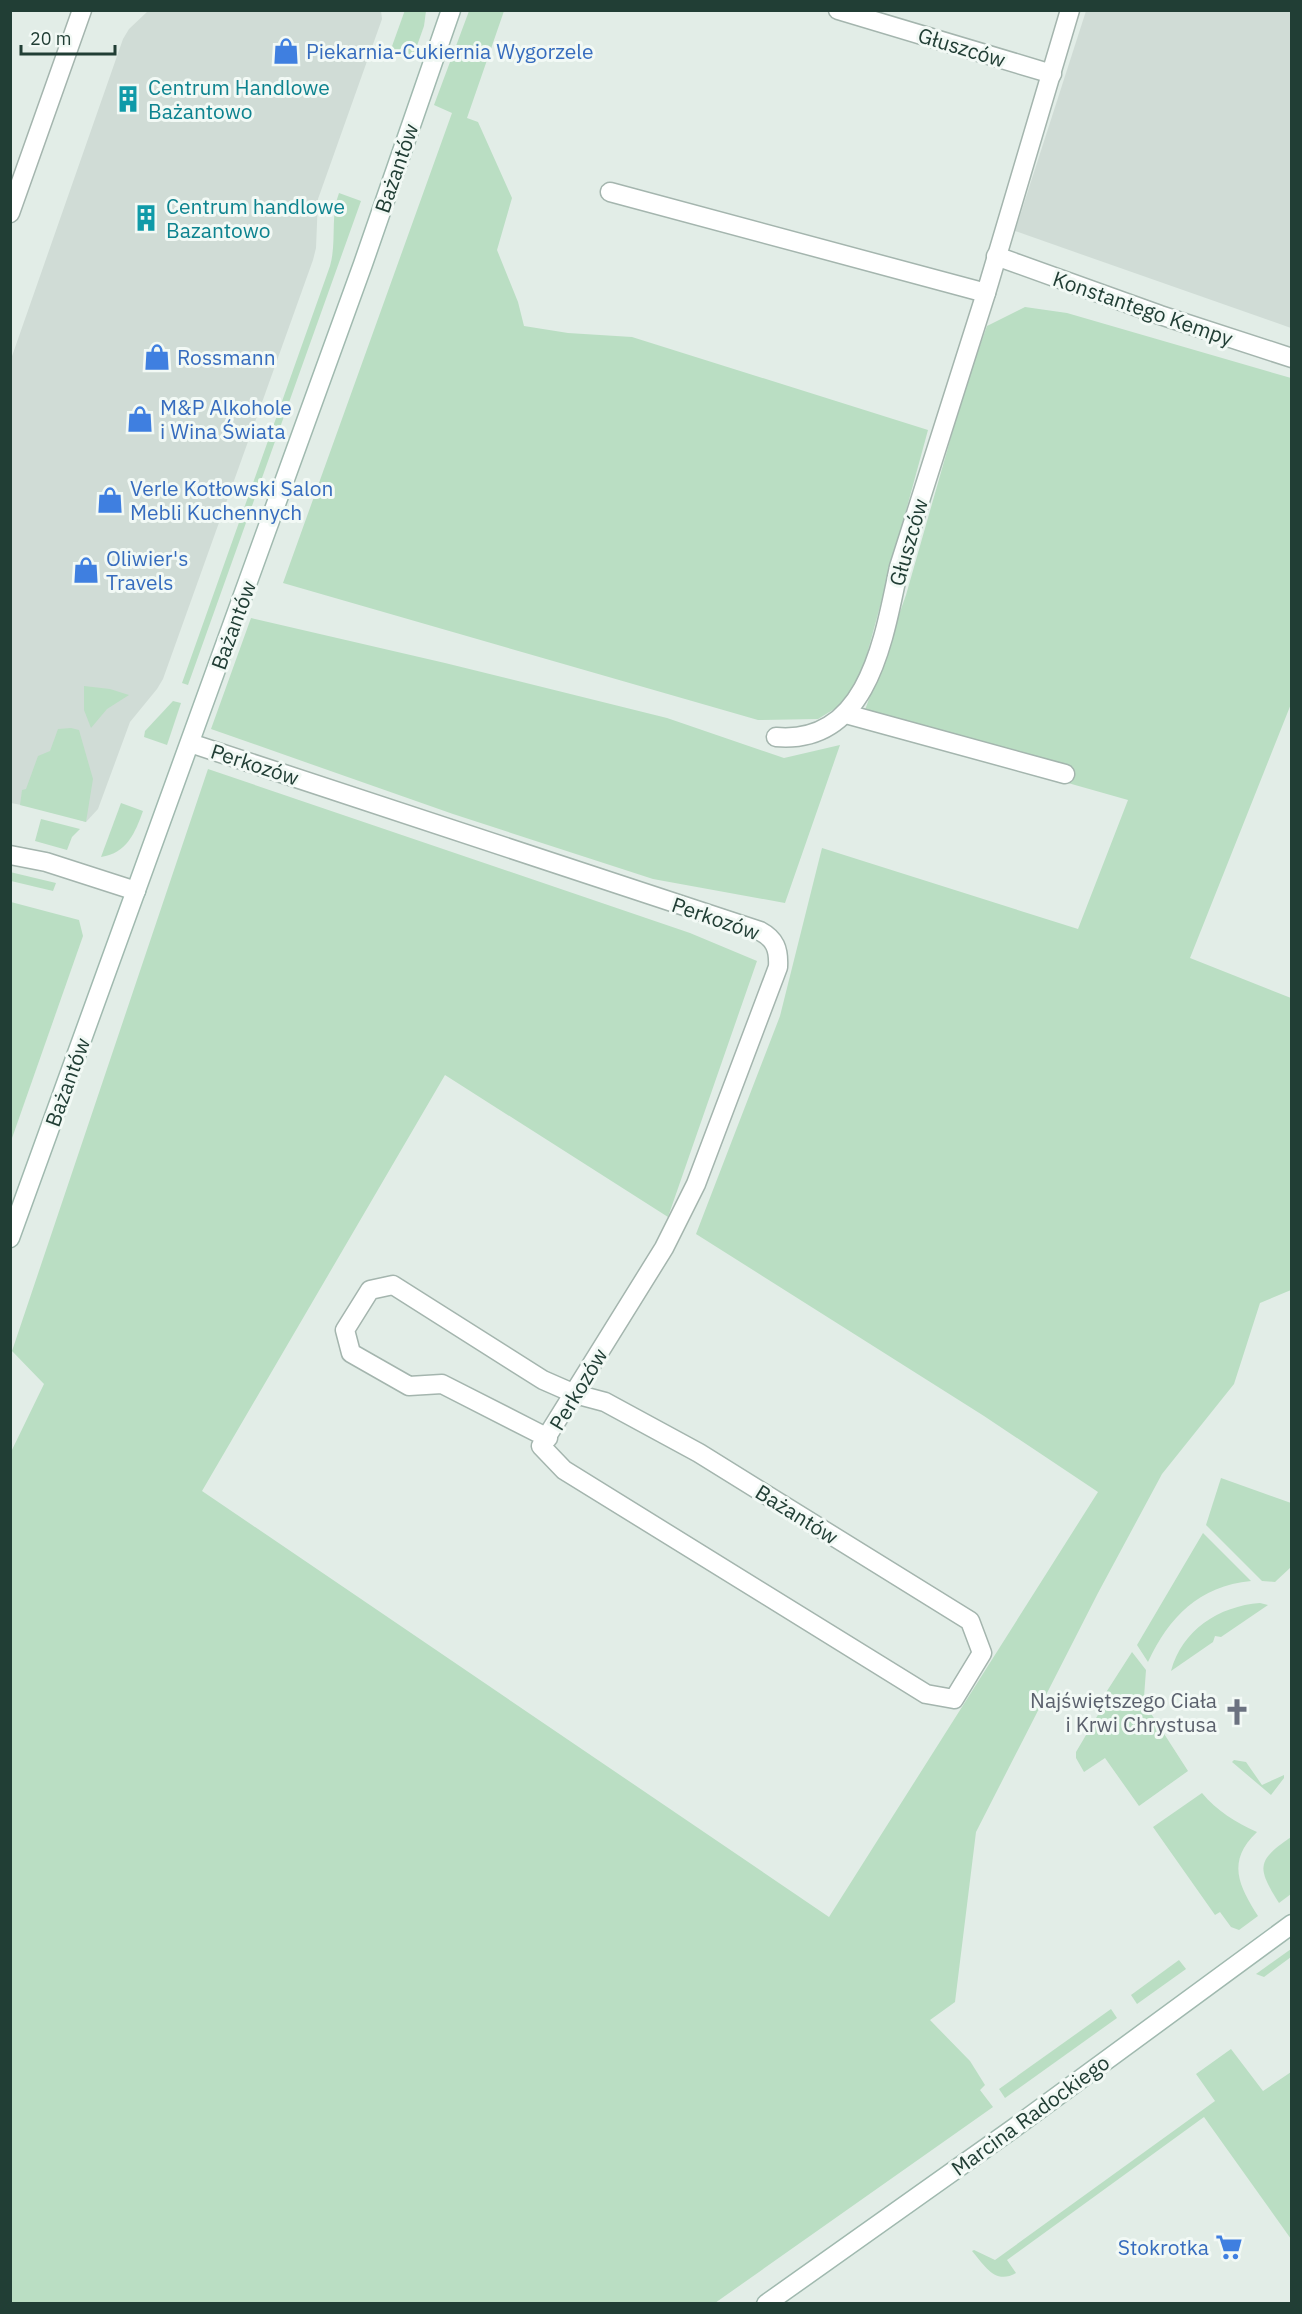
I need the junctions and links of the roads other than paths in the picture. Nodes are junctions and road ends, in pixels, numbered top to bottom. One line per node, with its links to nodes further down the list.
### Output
1 (82, 10): 7 (street)
2 (451, 10): 13 (street, Bażantów)
3 (838, 10): 5 (street, Głuszców)
4 (1070, 10): 5 (street, Głuszców)
5 (1052, 74): 8 (street, Głuszców)
6 (610, 192): 9 (street)
7 (10, 213)
8 (996, 256): 9 (street, Głuszców); 10 (street, Konstantego Kempy)
9 (986, 293): 11 (street, Głuszców)
10 (1292, 358)
11 (846, 714): 12 (street, Głuszców); 14 (street)
12 (776, 737)
13 (190, 742): 16 (street, Bażantów); 18 (street, Perkozów)
14 (1065, 774)
15 (10, 855): 16 (street)
16 (136, 891): 17 (street, Bażantów)
17 (10, 1238)
18 (575, 1394): 19 (street, Perkozów); 19 (street, Bażantów); 19 (street, Bażantów)
19 (545, 1442)
20 (1292, 1924): 21 (street, Marcina Radockiego)
21 (766, 2304)

